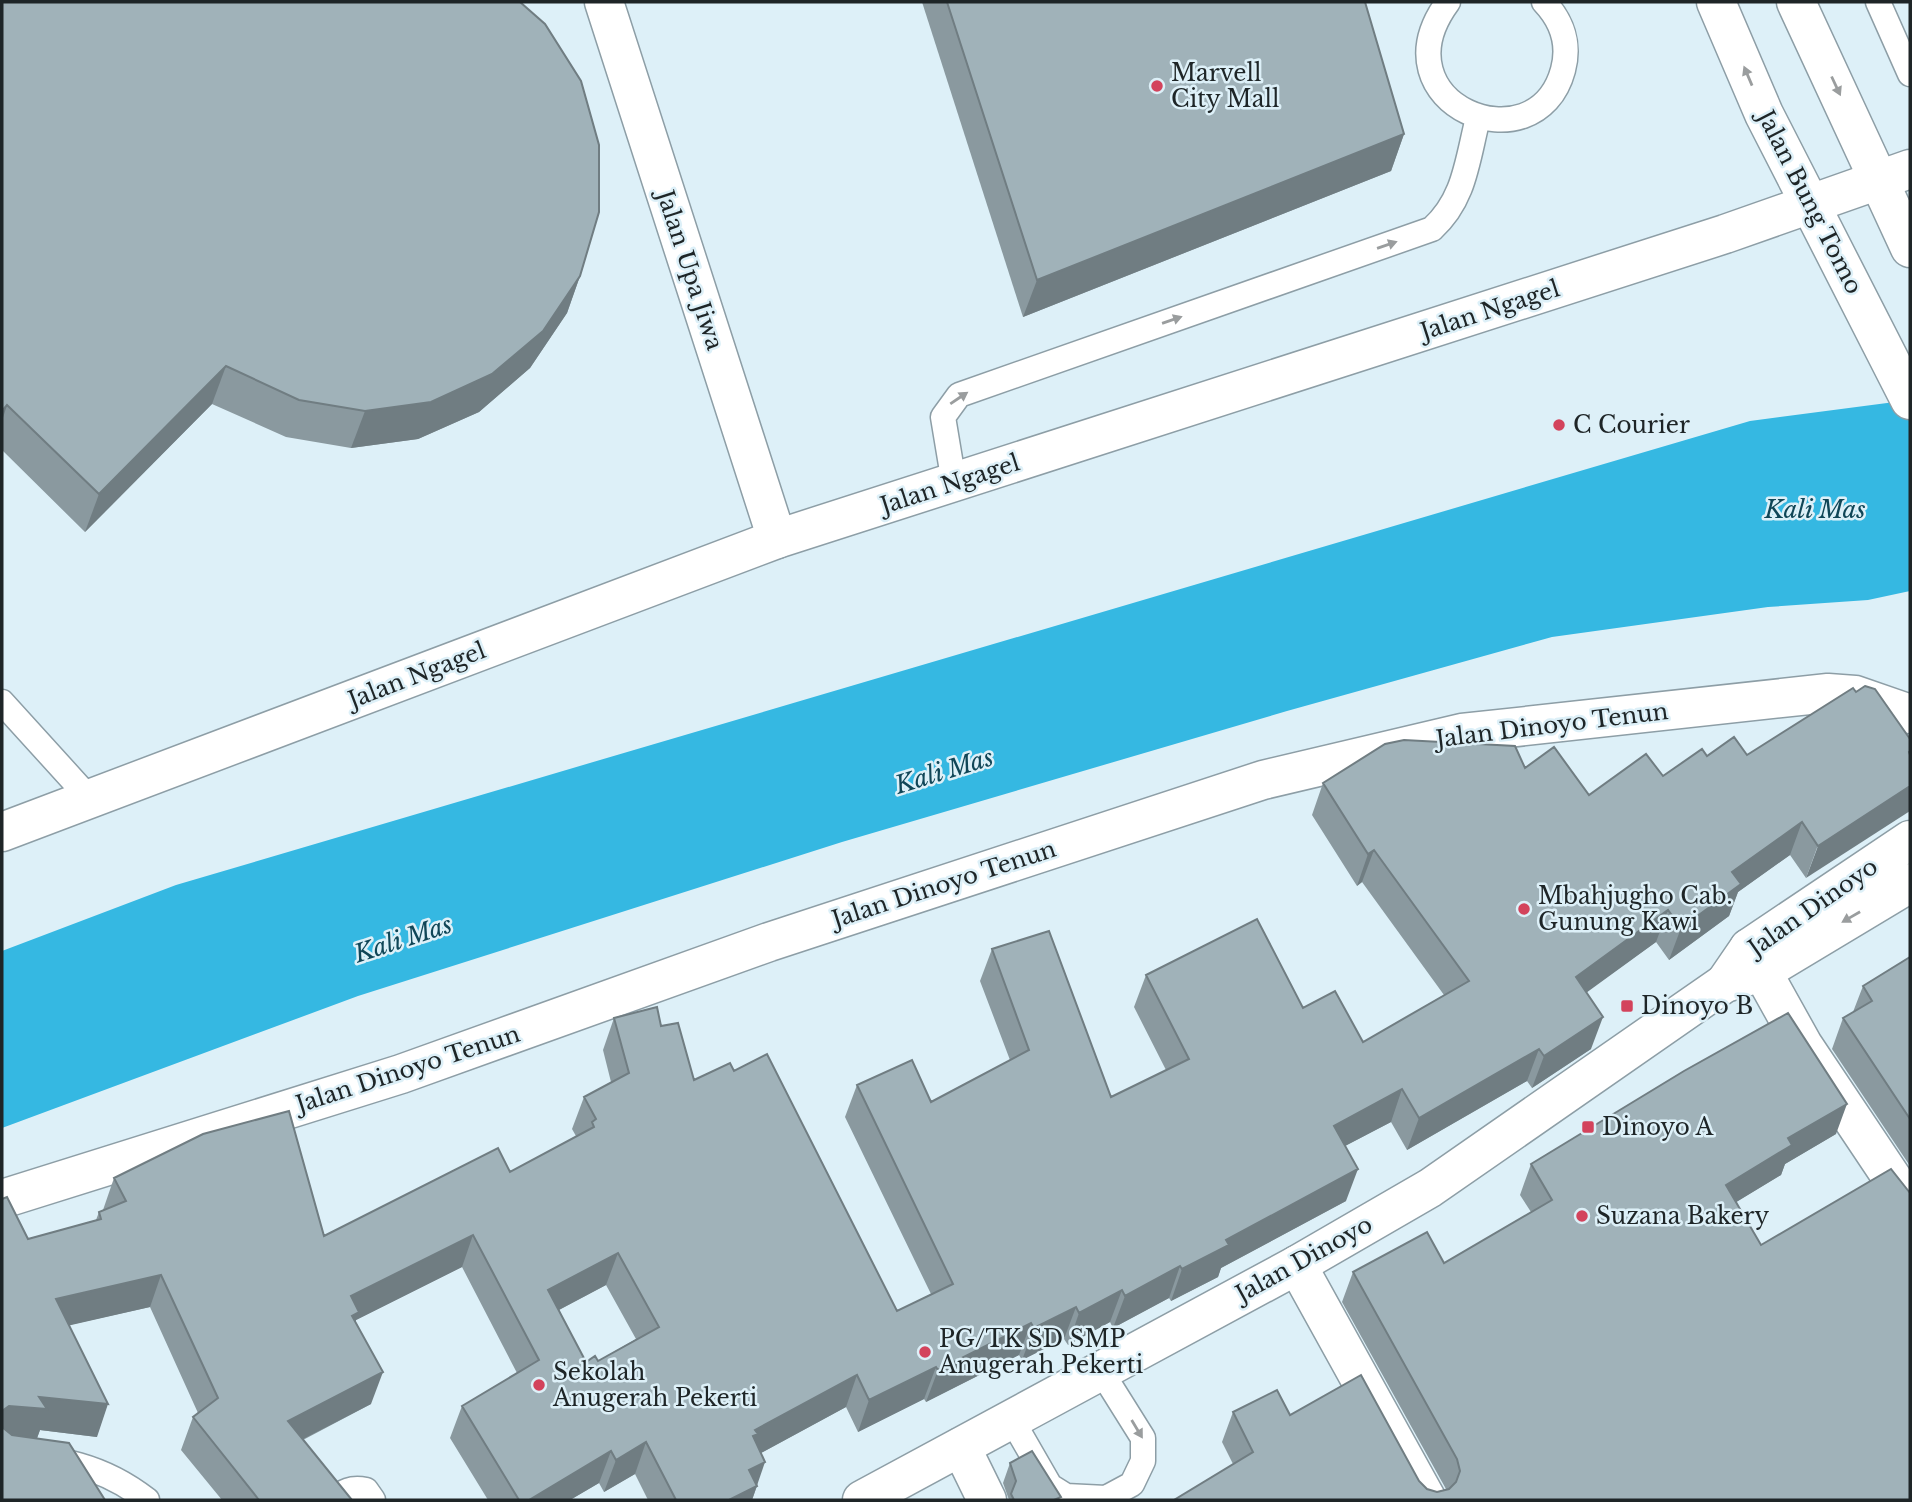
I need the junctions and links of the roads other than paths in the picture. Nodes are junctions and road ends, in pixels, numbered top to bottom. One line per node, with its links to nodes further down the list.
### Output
1 (604, 2): 14 (main road, Jalan Upa Jiwa)
2 (1448, 2): 8 (lane)
3 (1544, 2): 8 (lane)
4 (1716, 2): 10 (main road, Jalan Bung Tomo, one-way to 4)
5 (1796, 2): 9 (main road, one-way to 9)
6 (1878, 2): 7 (lane)
7 (1910, 74)
8 (1478, 118): 13 (lane, one-way to 8)
9 (1895, 175): 10 (main road, Jalan Ngagel); 11 (main road)
10 (1810, 204): 12 (main road, Jalan Bung Tomo); 13 (main road, Jalan Ngagel)
11 (1910, 248)
12 (1910, 400)
13 (954, 482): 14 (main road, Jalan Ngagel)
14 (777, 539): 17 (main road, Jalan Ngagel)
15 (2, 702): 17 (lane)
16 (1910, 714): 22 (main road, Jalan Dinoyo Tenun)
17 (90, 799): 18 (main road, Jalan Ngagel)
18 (6, 823)
19 (1910, 840): 21 (main road, Jalan Dinoyo)
20 (1910, 883): 21 (main road, Jalan Dinoyo, one-way to 21)
21 (1755, 960): 23 (main road); 24 (main road, Jalan Dinoyo)
22 (2, 1199)
23 (1910, 1205)
24 (1297, 1265): 25 (main road, Jalan Dinoyo); 34 (main road)
25 (1101, 1371): 26 (main road, Jalan Dinoyo); 26 (lane, one-way to 26)
26 (1012, 1420): 27 (main road, Jalan Dinoyo)
27 (961, 1447): 32 (main road, Jalan Dinoyo); 33 (main road)
28 (2, 1452): 29 (lane)
29 (147, 1500)
30 (332, 1500): 31 (lane)
31 (373, 1500)
32 (862, 1500)
33 (987, 1500)
34 (1427, 1500)

